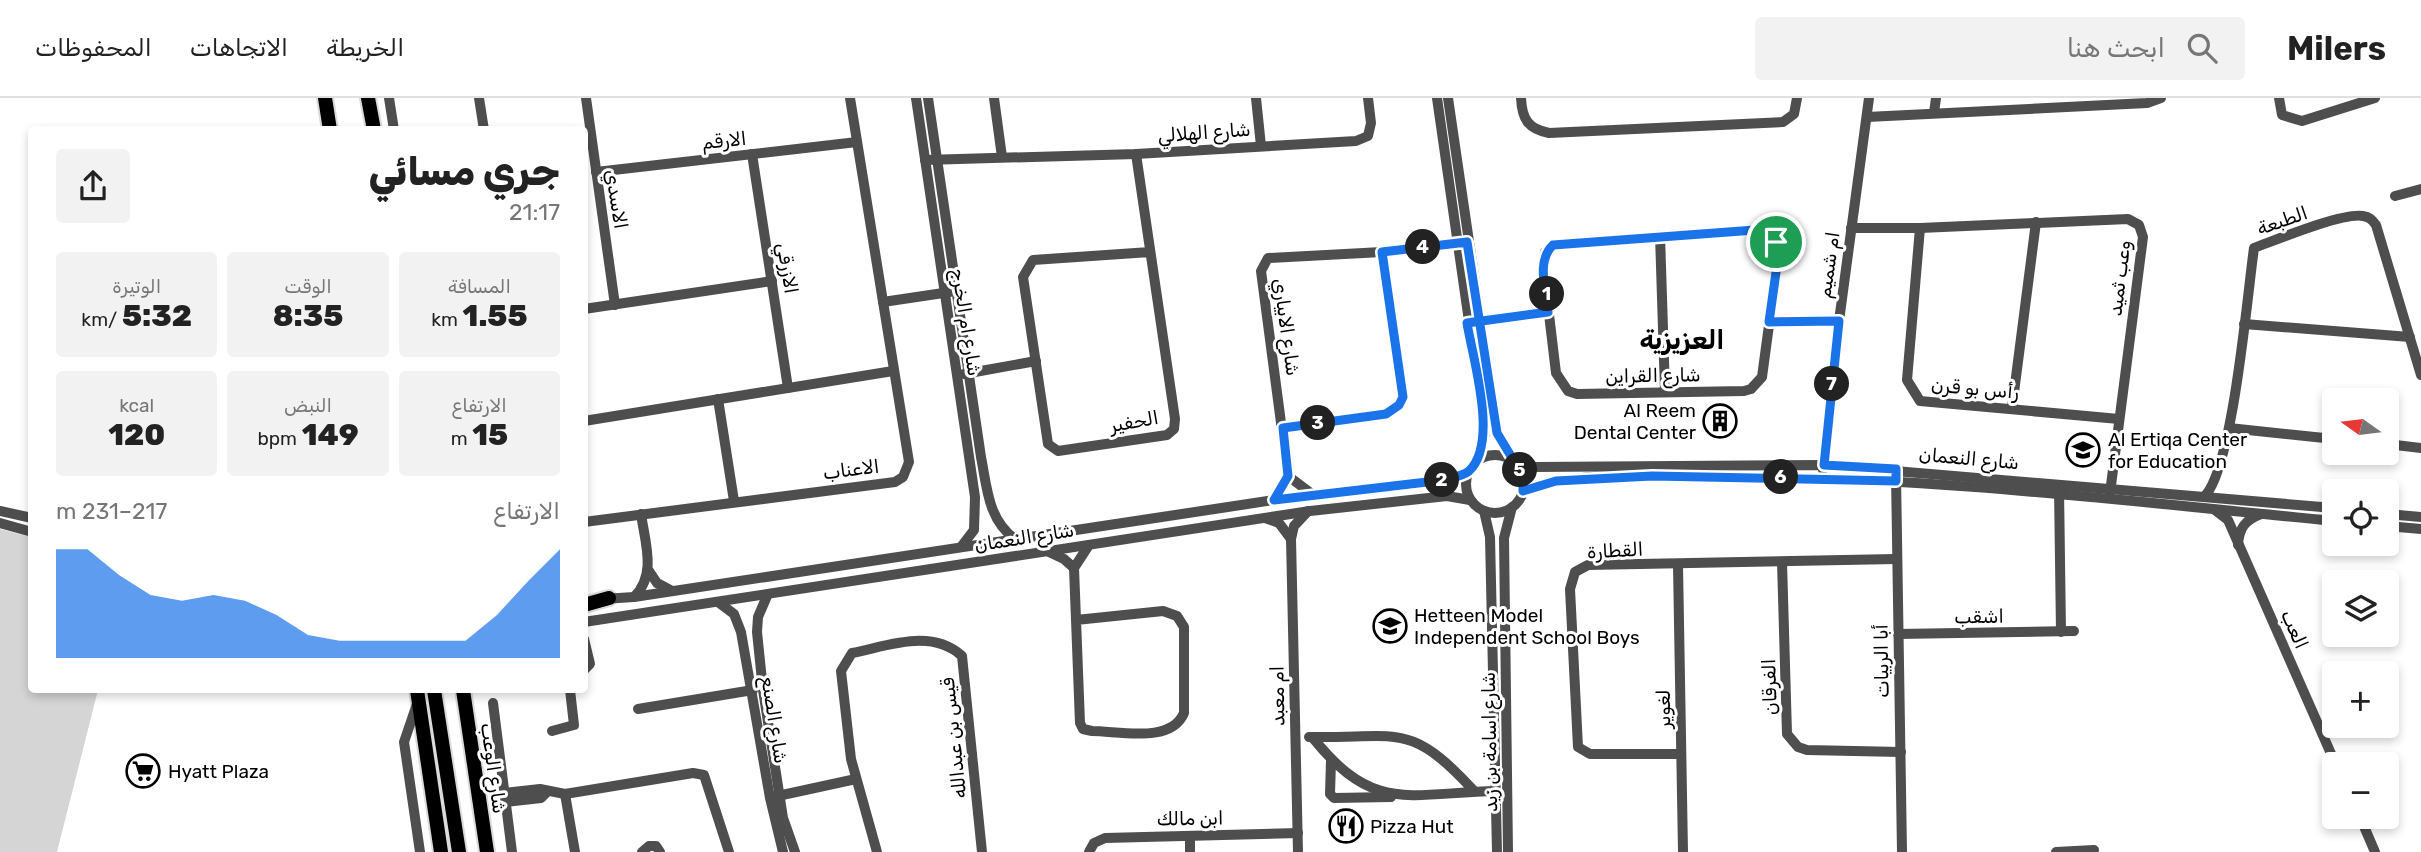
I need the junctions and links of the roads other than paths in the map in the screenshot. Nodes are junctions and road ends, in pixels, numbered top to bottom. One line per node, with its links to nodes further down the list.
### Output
1 (325, 98): 24 (main road)
2 (368, 98): 25 (main road)
3 (389, 98): 26 (street)
4 (479, 98): 27 (street)
5 (586, 98): 34 (street, الاسدي)
6 (850, 98): 28 (street, الاعناب)
7 (916, 98): 33 (street, شارع ام الخرج)
8 (928, 98): 33 (street, شارع ام الخرج)
9 (994, 98): 32 (street)
10 (1256, 98): 29 (street)
11 (1368, 98): 29 (street, شارع الهلالي)
12 (1437, 98): 41 (street)
13 (1448, 98): 41 (street)
14 (1521, 98): 15 (street)
15 (1797, 98)
16 (1869, 98): 23 (street, ام شميم)
17 (1936, 98): 22 (street)
18 (2161, 98): 21 (street)
19 (2279, 98): 20 (street)
20 (2375, 98)
21 (2063, 102): 22 (street)
22 (1934, 113): 23 (street)
23 (1867, 117): 38 (street, ام شميم)
24 (329, 126)
25 (373, 126)
26 (393, 126)
27 (483, 126)
28 (857, 142): 31 (street, الارقم); 46 (street, الاعناب)
29 (1261, 146): 30 (street, شارع الهلالي)
30 (1136, 154): 32 (street, شارع الهلالي); 42 (street, الحفير)
31 (752, 155): 34 (street, الارقم); 44 (street, الازرقي)
32 (1002, 157): 33 (street, شارع الهلالي)
33 (931, 160): 45 (street, شارع ام الخرج)
34 (596, 172): 47 (street, الاسدي)
35 (2421, 189): 36 (street)
36 (2395, 196)
37 (2036, 222): 39 (street, وعب ثميد); 62 (street); 63 (street, وعب ثميد)
38 (1851, 228): 39 (street, وعب ثميد); 50 (street, ام شميم)
39 (1920, 229): 62 (street, رأس بو قرن)
40 (1660, 235): 49 (street, شارع القراين); 52 (street, شارع القراين); 60 (street)
41 (1461, 243): 43 (street, شارع الابياري); 51 (street)
42 (1150, 252): 55 (street, الحفير); 55 (street, الحفير)
43 (1382, 252): 65 (street); 65 (street, شارع الابياري)
44 (772, 281): 47 (street); 59 (street, الازرقي)
45 (951, 292): 46 (street); 57 (street, شارع ام الخرج)
46 (883, 302): 56 (street, الاعناب)
47 (615, 305): 48 (street)
48 (588, 308)
49 (1548, 312): 51 (street); 60 (street, شارع القراين)
50 (1839, 321): 52 (street); 73 (street, ام شميم)
51 (1473, 322): 70 (street); 71 (street)
52 (1769, 322): 60 (street, شارع القراين)
53 (2244, 324): 54 (street); 54 (street, الطبعة); 66 (street, الطبعة)
54 (2410, 337): 58 (street, الطبعة)
55 (1035, 360): 57 (street)
56 (894, 371): 59 (street); 87 (street, الاعناب)
57 (963, 374): 106 (street, شارع ام الخرج); 110 (street, شارع ام الخرج)
58 (2421, 374)
59 (788, 388): 61 (street)
60 (1665, 392)
61 (718, 399): 64 (street); 87 (street)
62 (2012, 408): 63 (street, رأس بو قرن)
63 (2119, 419): 81 (street, وعب ثميد)
64 (588, 420)
65 (1283, 428): 76 (street, شارع الابياري)
66 (2229, 428): 67 (street); 72 (street, الطبعة)
67 (2322, 438)
68 (2399, 445): 69 (street)
69 (2421, 448)
70 (1479, 460): 71 (street); 75 (street)
71 (1513, 461): 73 (street, شارع النعمان); 80 (street)
72 (2220, 461): 83 (street, الطبعة); 84 (street, الطبعة)
73 (1824, 465): 74 (street, شارع النعمان); 77 (street, ام شميم)
74 (1896, 469): 78 (street, أبا الربيات); 79 (street, شارع النعمان)
75 (1469, 471): 82 (street, شارع النعمان); 86 (street)
76 (1288, 476): 82 (street); 85 (street)
77 (1822, 478): 78 (street, شارع النعمان); 80 (street, شارع النعمان)
78 (1896, 481): 79 (street, شارع النعمان); 112 (street, أبا الربيات)
79 (2059, 488): 81 (street, شارع النعمان); 126 (street)
80 (1523, 491): 88 (street)
81 (2110, 493): 83 (street, شارع النعمان); 89 (street, شارع النعمان)
82 (1312, 494): 85 (street, شارع النعمان)
83 (2205, 496): 84 (street, شارع النعمان)
84 (2228, 499): 90 (street, شارع النعمان)
85 (1274, 500): 106 (street, شارع النعمان)
86 (1470, 500): 92 (street, شارع النعمان); 93 (street)
87 (734, 501): 94 (street, الاعناب)
88 (1512, 508): 93 (street); 174 (street, شارع اسامة بن زيد)
89 (2209, 508): 95 (street, شارع النعمان); 109 (street, العب)
90 (2322, 508)
91 (0, 511): 97 (street)
92 (1310, 511): 98 (street, شارع النعمان); 107 (street)
93 (1484, 511): 147 (street, شارع اسامة بن زيد)
94 (641, 514): 101 (street, الاعناب); 116 (street)
95 (2263, 514): 100 (street, شارع النعمان); 109 (street)
96 (2399, 515): 99 (street)
97 (28, 517)
98 (1260, 517): 107 (street); 108 (street, شارع النعمان)
99 (2421, 517)
100 (2322, 520)
101 (588, 521)
102 (0, 523): 105 (street)
103 (2399, 527): 104 (street)
104 (2421, 529)
105 (28, 531)
106 (1015, 539): 110 (street, شارع النعمان)
107 (1291, 539): 139 (street, ام معبد)
108 (1089, 545): 111 (street, شارع النعمان); 115 (street)
109 (2238, 545): 142 (street, العب)
110 (961, 547): 117 (street, شارع النعمان)
111 (1046, 551): 115 (street); 118 (street, شارع النعمان)
112 (1896, 559): 113 (street, القطارة); 127 (street, أبا الربيات)
113 (1783, 562): 114 (street, القطارة); 141 (street, الفرقان)
114 (1678, 565): 143 (street, لغوير); 143 (street, القطارة)
115 (1074, 568): 123 (street)
116 (649, 571): 117 (street); 119 (street)
117 (672, 591): 119 (street, شارع النعمان)
118 (767, 596): 122 (street, شارع النعمان); 151 (street, شارع الصنع)
119 (634, 597): 120 (street, شارع النعمان)
120 (609, 598): 121 (main road)
121 (588, 602)
122 (718, 602): 124 (street, شارع النعمان); 128 (street, شارع الصنع)
123 (1076, 620): 123 (street)
124 (588, 621)
125 (2074, 631): 126 (street, اشقب)
126 (2060, 632): 127 (street, اشقب)
127 (1898, 634): 141 (street, أبا الربيات)
128 (753, 690): 136 (street); 151 (street, شارع الصنع)
129 (417, 693): 156 (street); 157 (main road)
130 (434, 693): 158 (main road)
131 (444, 693): 159 (main road)
132 (463, 693): 137 (main road, شارع الوعب)
133 (471, 693): 137 (main road)
134 (570, 693): 138 (street)
135 (493, 703): 150 (street)
136 (638, 709)
137 (466, 711): 160 (main road, شارع الوعب)
138 (552, 732)
139 (1296, 737): 140 (street); 153 (street, ام معبد)
140 (1313, 737): 144 (street); 146 (street)
141 (1901, 752): 176 (street, أبا الربيات)
142 (2330, 752)
143 (1681, 754): 175 (street, لغوير)
144 (1331, 761): 149 (street); 149 (street)
145 (856, 779): 151 (street); 168 (street, قيس بن عبدالله); 169 (street, قيس بن عبدالله)
146 (1474, 791): 147 (street); 149 (street)
147 (1496, 791): 173 (street, شارع اسامة بن زيد)
148 (565, 794): 150 (street); 162 (street); 165 (street)
149 (1396, 794)
150 (505, 797): 161 (street)
151 (775, 797): 166 (street, شارع الصنع); 167 (street, شارع الصنع)
152 (2365, 829): 178 (street)
153 (1298, 834): 154 (street, ابن مالك); 172 (street, ام معبد)
154 (1190, 836): 170 (street, ابن مالك); 171 (street)
155 (2094, 850): 177 (street)
156 (420, 852)
157 (441, 852)
158 (459, 852)
159 (467, 852)
160 (487, 852)
161 (512, 852)
162 (575, 852)
163 (642, 852): 164 (street)
164 (660, 852)
165 (729, 852)
166 (783, 852)
167 (794, 852)
168 (877, 852)
169 (982, 852)
170 (1089, 852)
171 (1190, 852)
172 (1298, 852)
173 (1497, 852)
174 (1508, 852)
175 (1683, 852)
176 (1902, 852)
177 (2056, 852)
178 (2375, 852)

